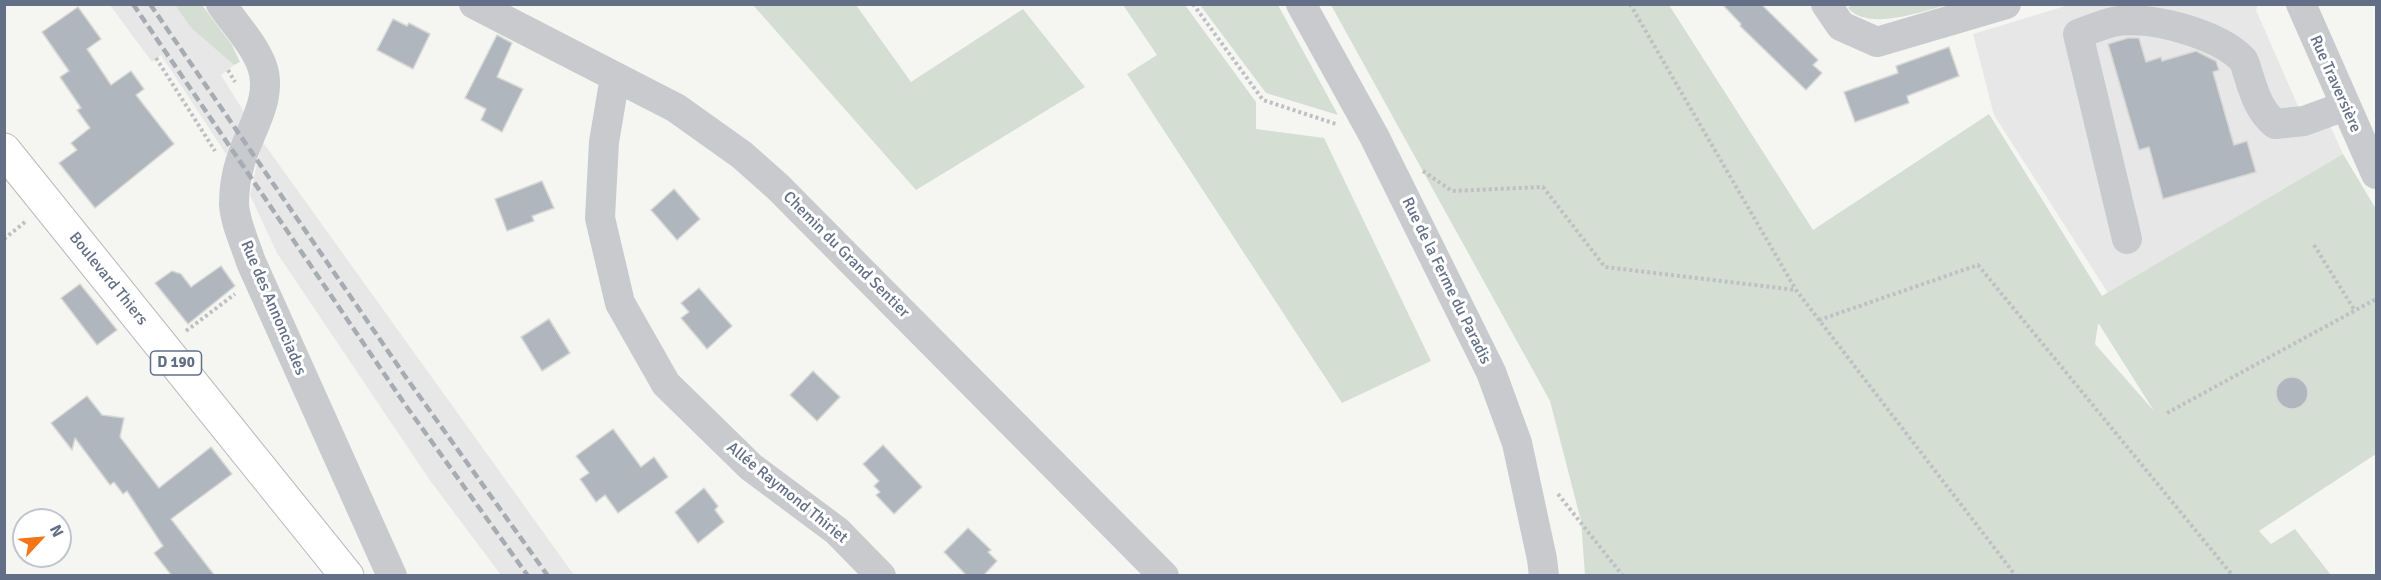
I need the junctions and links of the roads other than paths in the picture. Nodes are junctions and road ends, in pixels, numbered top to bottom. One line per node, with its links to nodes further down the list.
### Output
1 (221, 4): 13 (street, Rue des Annonciades)
2 (474, 4): 7 (street, Chemin du Grand Sentier)
3 (1301, 4): 16 (street, Rue de la Ferme du Paradis)
4 (1826, 4): 5 (street)
5 (2006, 4)
6 (2301, 4): 8 (street, Rue Traversière)
7 (615, 77): 14 (street, Allée Raymond Thiriet); 15 (street, Chemin du Grand Sentier)
8 (2346, 106): 10 (street, Rue Traversière); 11 (street)
9 (4, 150): 12 (main road, Boulevard Thiers / D 190)
10 (2375, 166)
11 (2127, 239)
12 (347, 576)
13 (392, 576)
14 (881, 576)
15 (1164, 576)
16 (1544, 576)

